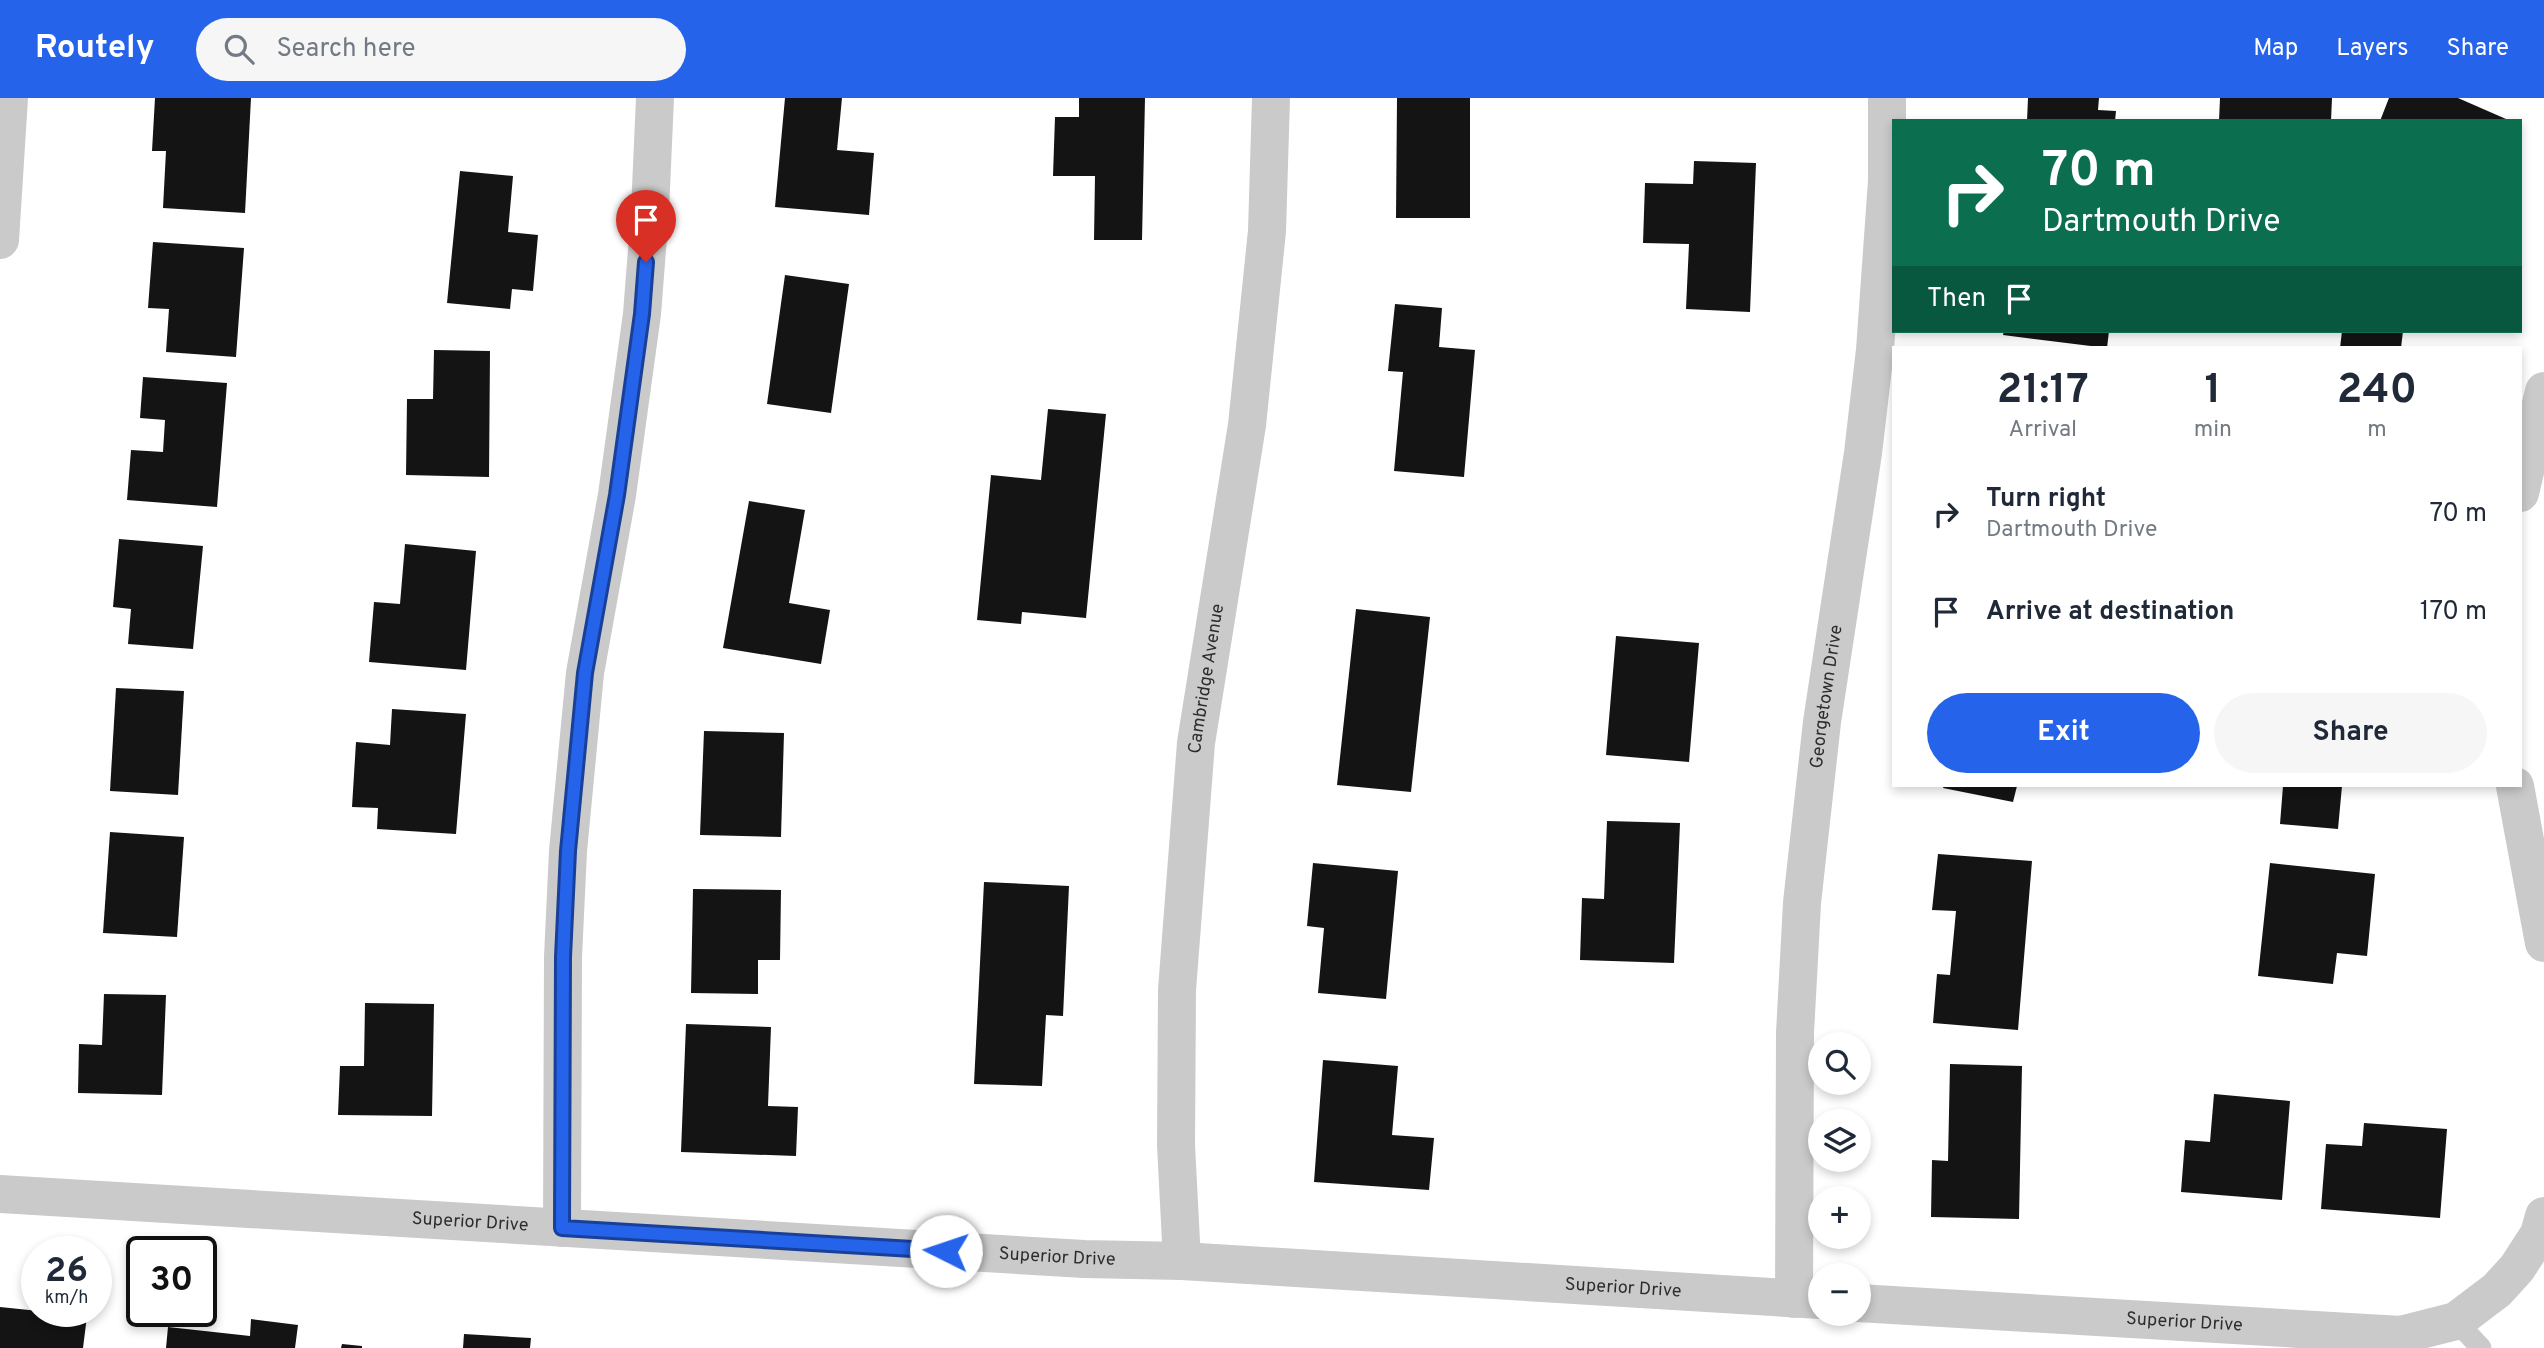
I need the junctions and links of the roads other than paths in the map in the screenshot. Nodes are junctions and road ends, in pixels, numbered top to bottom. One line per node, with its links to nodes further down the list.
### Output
1 (9, 98): 5 (street)
2 (654, 98): 11 (street)
3 (1271, 98): 13 (street, Cambridge Avenue)
4 (1887, 98): 14 (street, Georgetown Drive)
5 (0, 240)
6 (2544, 391): 7 (street)
7 (2522, 484)
8 (2515, 787): 9 (street)
9 (2544, 943)
10 (0, 1194): 11 (street, Superior Drive)
11 (562, 1228): 13 (street, Superior Drive)
12 (2540, 1239): 16 (street, Superior Drive)
13 (1182, 1261): 14 (street, Superior Drive)
14 (1807, 1299)
15 (1871, 1304): 16 (street, Superior Drive)
16 (2468, 1335)

